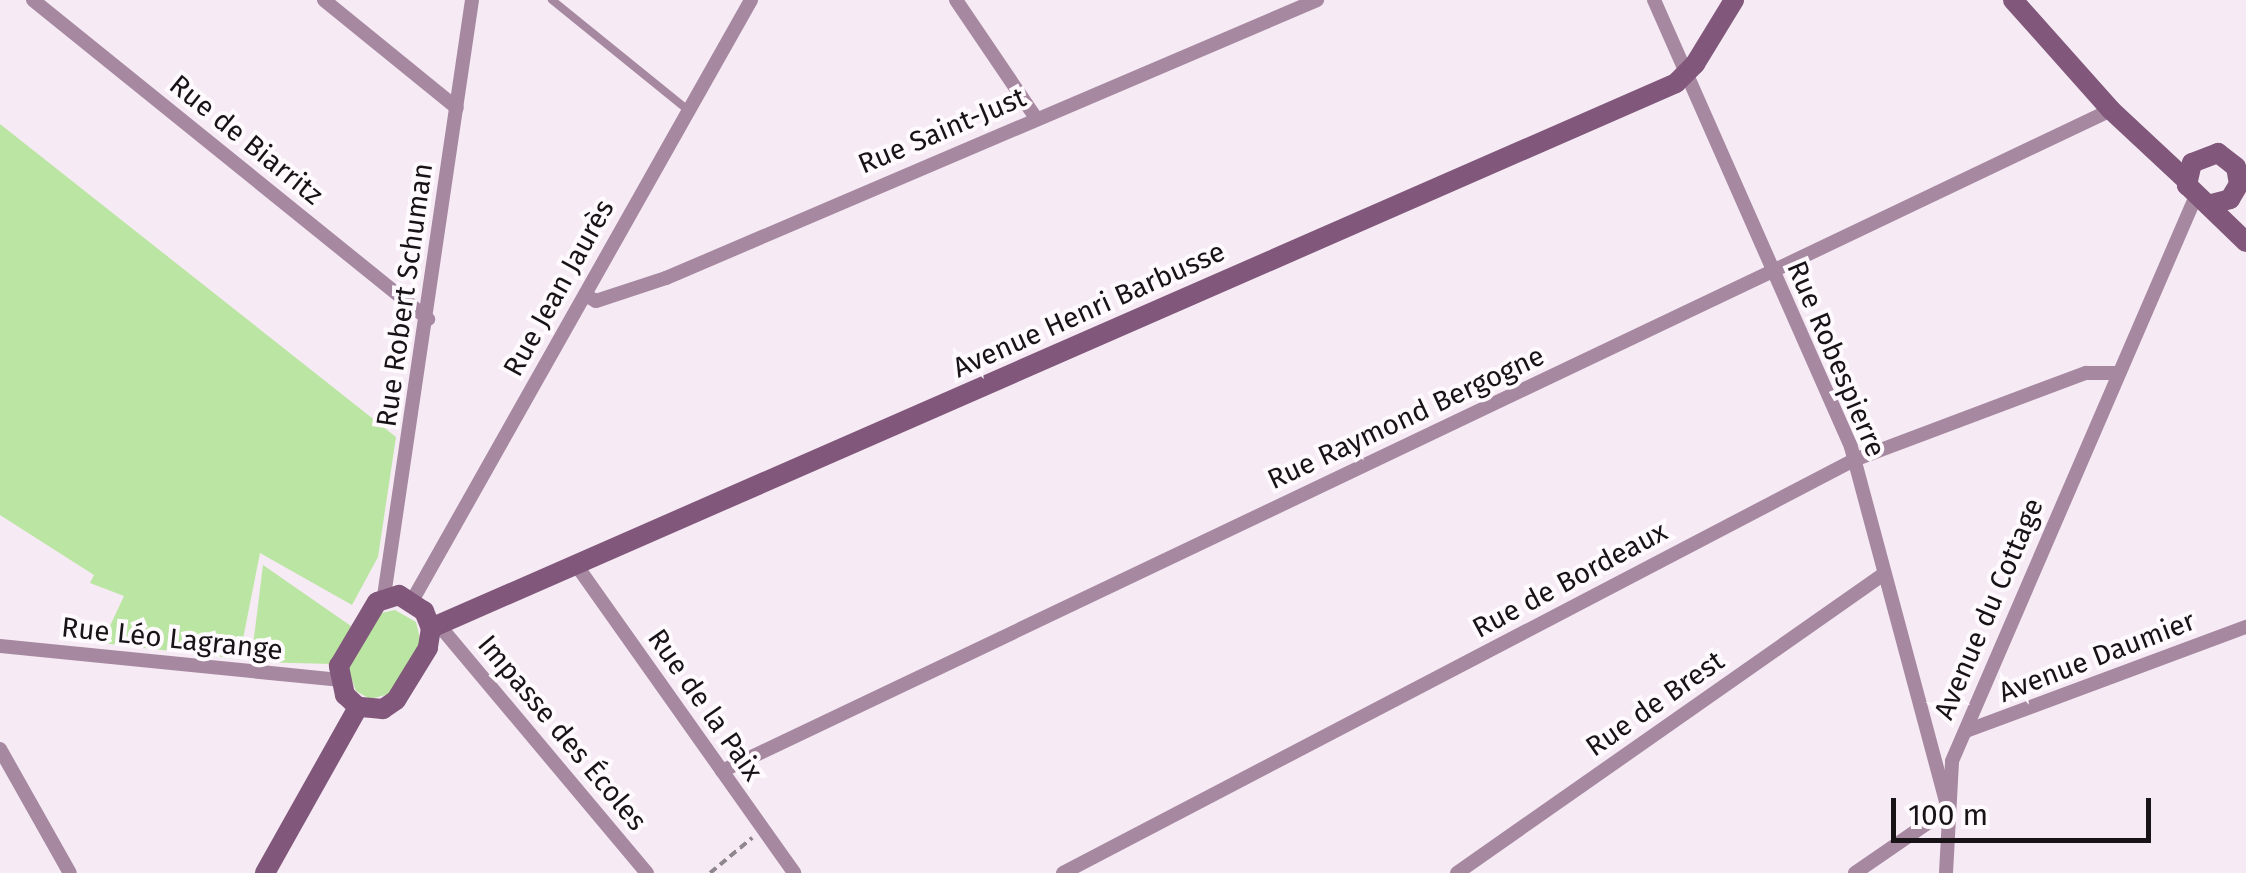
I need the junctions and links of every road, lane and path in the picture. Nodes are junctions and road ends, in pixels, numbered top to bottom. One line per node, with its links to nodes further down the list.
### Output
1 (33, 0): 23 (street, Rue de Biarritz)
2 (324, 0): 12 (street)
3 (472, 0): 12 (street, Rue Robert Schuman)
4 (552, 0): 14 (lane)
5 (752, 0): 14 (street, Rue Jean Jaurès)
6 (956, 0): 15 (street)
7 (1317, 0): 15 (street, Rue Saint-Just)
8 (1654, 0): 11 (street, Rue Robespierre)
9 (1734, 0): 11 (street, Avenue Henri Barbusse)
10 (2013, 0): 13 (street)
11 (1686, 72): 21 (street, Rue Robespierre); 26 (street, Avenue Henri Barbusse)
12 (457, 108): 23 (street, Rue Robert Schuman)
13 (2111, 110): 16 (street); 21 (street, Rue Raymond Bergogne)
14 (690, 111): 22 (street, Rue Jean Jaurès)
15 (1036, 118): 22 (street, Rue Saint-Just)
16 (2141, 138): 17 (street); 19 (street)
17 (2200, 156): 18 (street); 19 (street)
18 (2235, 192): 19 (street); 20 (street)
19 (2196, 194): 20 (street); 24 (street, Avenue du Cottage)
20 (2246, 239)
21 (1772, 271): 25 (street, Rue Robespierre); 37 (street, Rue Raymond Bergogne)
22 (588, 296): 29 (street, Rue Jean Jaurès)
23 (428, 319): 28 (street, Rue Robert Schuman)
24 (2115, 373): 25 (street, Rue de Bordeaux); 35 (street, Avenue du Cottage)
25 (1854, 460): 27 (street, Rue Robespierre); 45 (street, Rue de Bordeaux)
26 (577, 566): 30 (street, Avenue Henri Barbusse); 37 (street, Rue de la Paix)
27 (1881, 576): 38 (street, Rue Robespierre); 46 (street, Rue de Brest)
28 (384, 596): 29 (street); 33 (street)
29 (412, 601): 30 (street)
30 (435, 626): 34 (street); 42 (street, Impasse des Écoles)
31 (2246, 627): 35 (street, Avenue Daumier)
32 (0, 646): 33 (street, Rue Léo Lagrange)
33 (339, 680): 34 (street)
34 (358, 707): 41 (street)
35 (1966, 731): 38 (street, Avenue du Cottage)
36 (0, 750): 40 (street)
37 (722, 771): 39 (street, Rue de la Paix)
38 (1948, 809): 47 (street); 48 (street, Avenue du Cottage)
39 (762, 829): 43 (path); 44 (street, Rue de la Paix)
40 (70, 873)
41 (265, 873)
42 (647, 873)
43 (710, 873)
44 (794, 873)
45 (1063, 873)
46 (1458, 873)
47 (1855, 873)
48 (1946, 873)

